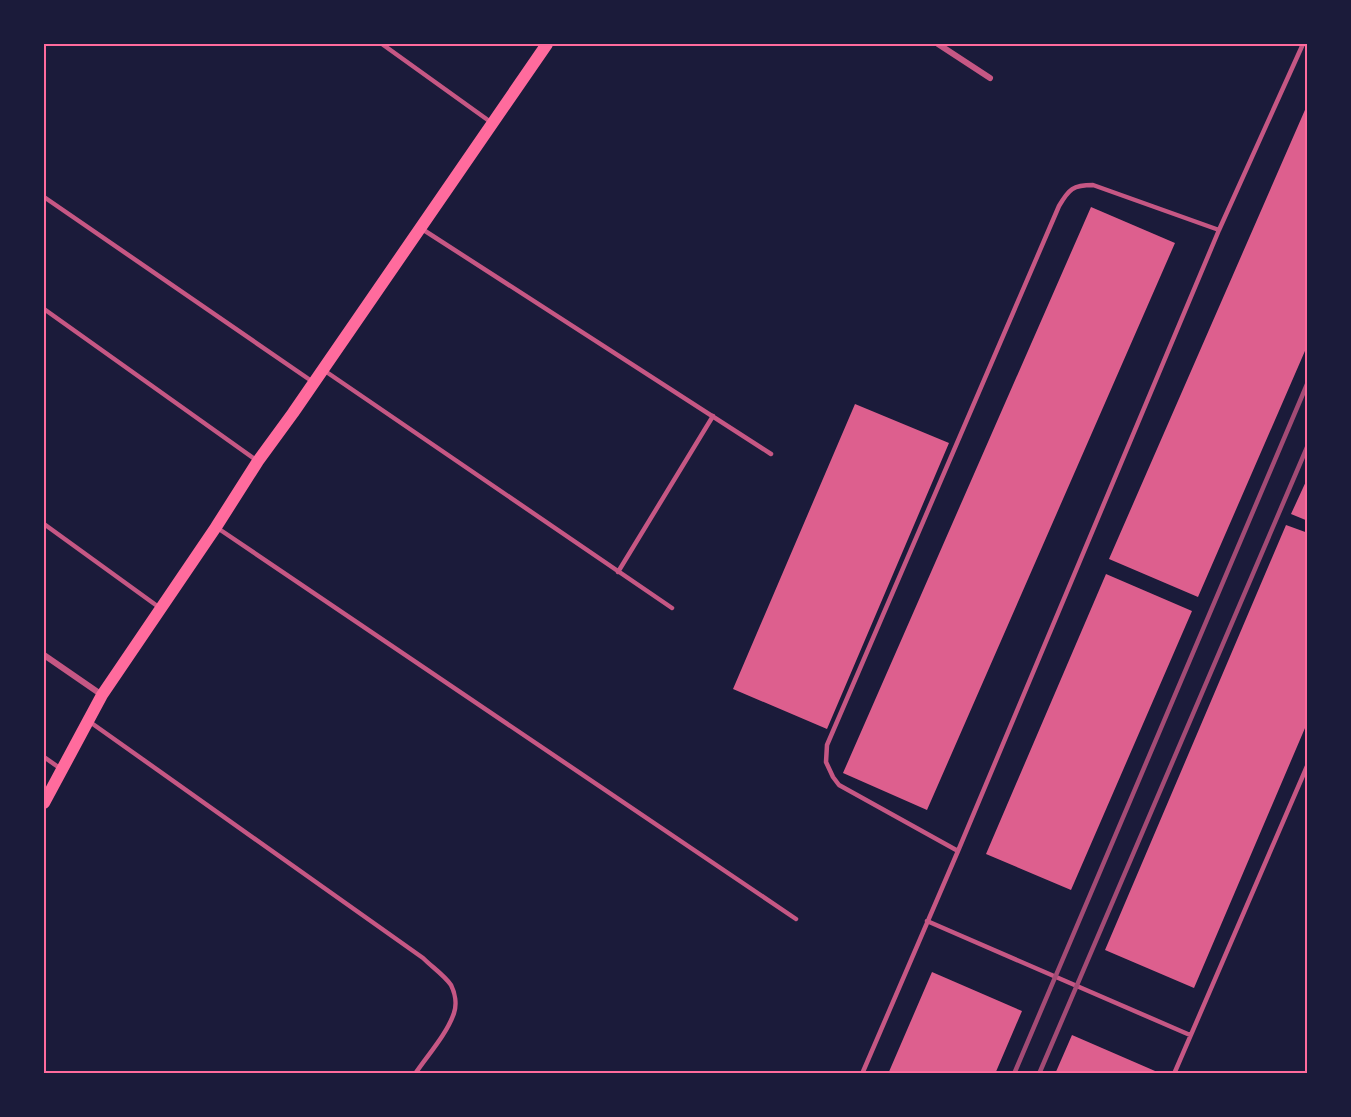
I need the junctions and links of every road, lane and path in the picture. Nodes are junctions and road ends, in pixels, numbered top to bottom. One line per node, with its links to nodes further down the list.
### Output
1 (382, 44): 6 (lane)
2 (547, 44): 6 (main road)
3 (938, 44): 5 (street)
4 (1303, 44): 9 (lane)
5 (990, 78)
6 (492, 123): 8 (main road)
7 (44, 196): 12 (lane)
8 (420, 228): 11 (main road); 13 (lane)
9 (1219, 230): 28 (lane); 28 (lane)
10 (44, 309): 15 (lane)
11 (323, 369): 12 (main road); 18 (lane)
12 (313, 382): 15 (main road)
13 (713, 416): 14 (lane); 18 (lane)
14 (771, 454)
15 (258, 462): 17 (main road)
16 (44, 524): 19 (lane)
17 (216, 527): 19 (main road); 29 (lane)
18 (618, 572): 20 (lane)
19 (160, 608): 22 (main road)
20 (672, 608)
21 (44, 655): 22 (street)
22 (102, 695): 23 (main road)
23 (88, 720): 26 (main road); 32 (lane)
24 (44, 757): 26 (lane)
25 (1308, 764): 31 (lane)
26 (62, 770): 27 (main road)
27 (44, 803)
28 (958, 851): 30 (lane)
29 (796, 919)
30 (927, 921): 31 (lane); 33 (lane)
31 (1190, 1035): 34 (lane)
32 (415, 1074)
33 (862, 1074)
34 (1173, 1074)

